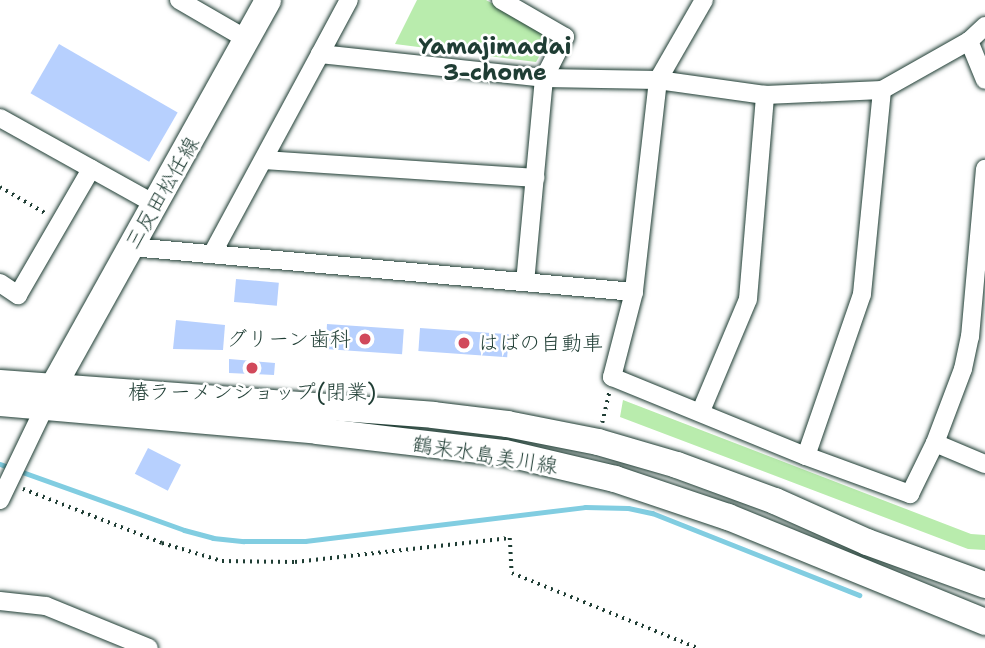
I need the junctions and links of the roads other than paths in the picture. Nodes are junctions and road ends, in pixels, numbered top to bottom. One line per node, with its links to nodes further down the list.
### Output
1 (179, 0): 7 (street)
2 (268, 0): 7 (main road, 三反田松任線)
3 (349, 0): 9 (street)
4 (501, 0): 10 (street)
5 (704, 0): 11 (street)
6 (985, 26): 8 (street)
7 (248, 40): 20 (main road, 三反田松任線)
8 (969, 41): 12 (street); 13 (street)
9 (320, 54): 10 (street); 16 (street)
10 (544, 78): 11 (street); 19 (street)
11 (658, 80): 14 (street); 25 (street)
12 (985, 80)
13 (883, 90): 14 (street); 31 (street)
14 (765, 95): 29 (street)
15 (0, 118): 17 (street)
16 (265, 160): 19 (street); 22 (street)
17 (91, 169): 20 (street); 24 (street)
18 (985, 169): 30 (street)
19 (535, 178): 23 (street)
20 (156, 205): 21 (main road, 三反田松任線)
21 (131, 247): 22 (street); 27 (main road, 三反田松任線)
22 (212, 254): 23 (street)
23 (525, 281): 25 (street)
24 (0, 284)
25 (634, 292): 29 (street)
26 (0, 383): 27 (main road, 鶴来水島美川線)
27 (50, 395): 28 (main road, 鶴来水島美川線); 33 (street); 34 (main road, 鶴来水島美川線); 36 (main road, 鶴来水島美川線)
28 (0, 403)
29 (701, 411): 31 (street)
30 (935, 443): 31 (street); 32 (street)
31 (806, 456)
32 (985, 464)
33 (6, 488)
34 (985, 585)
35 (0, 601): 37 (street)
36 (985, 622)
37 (149, 648)

